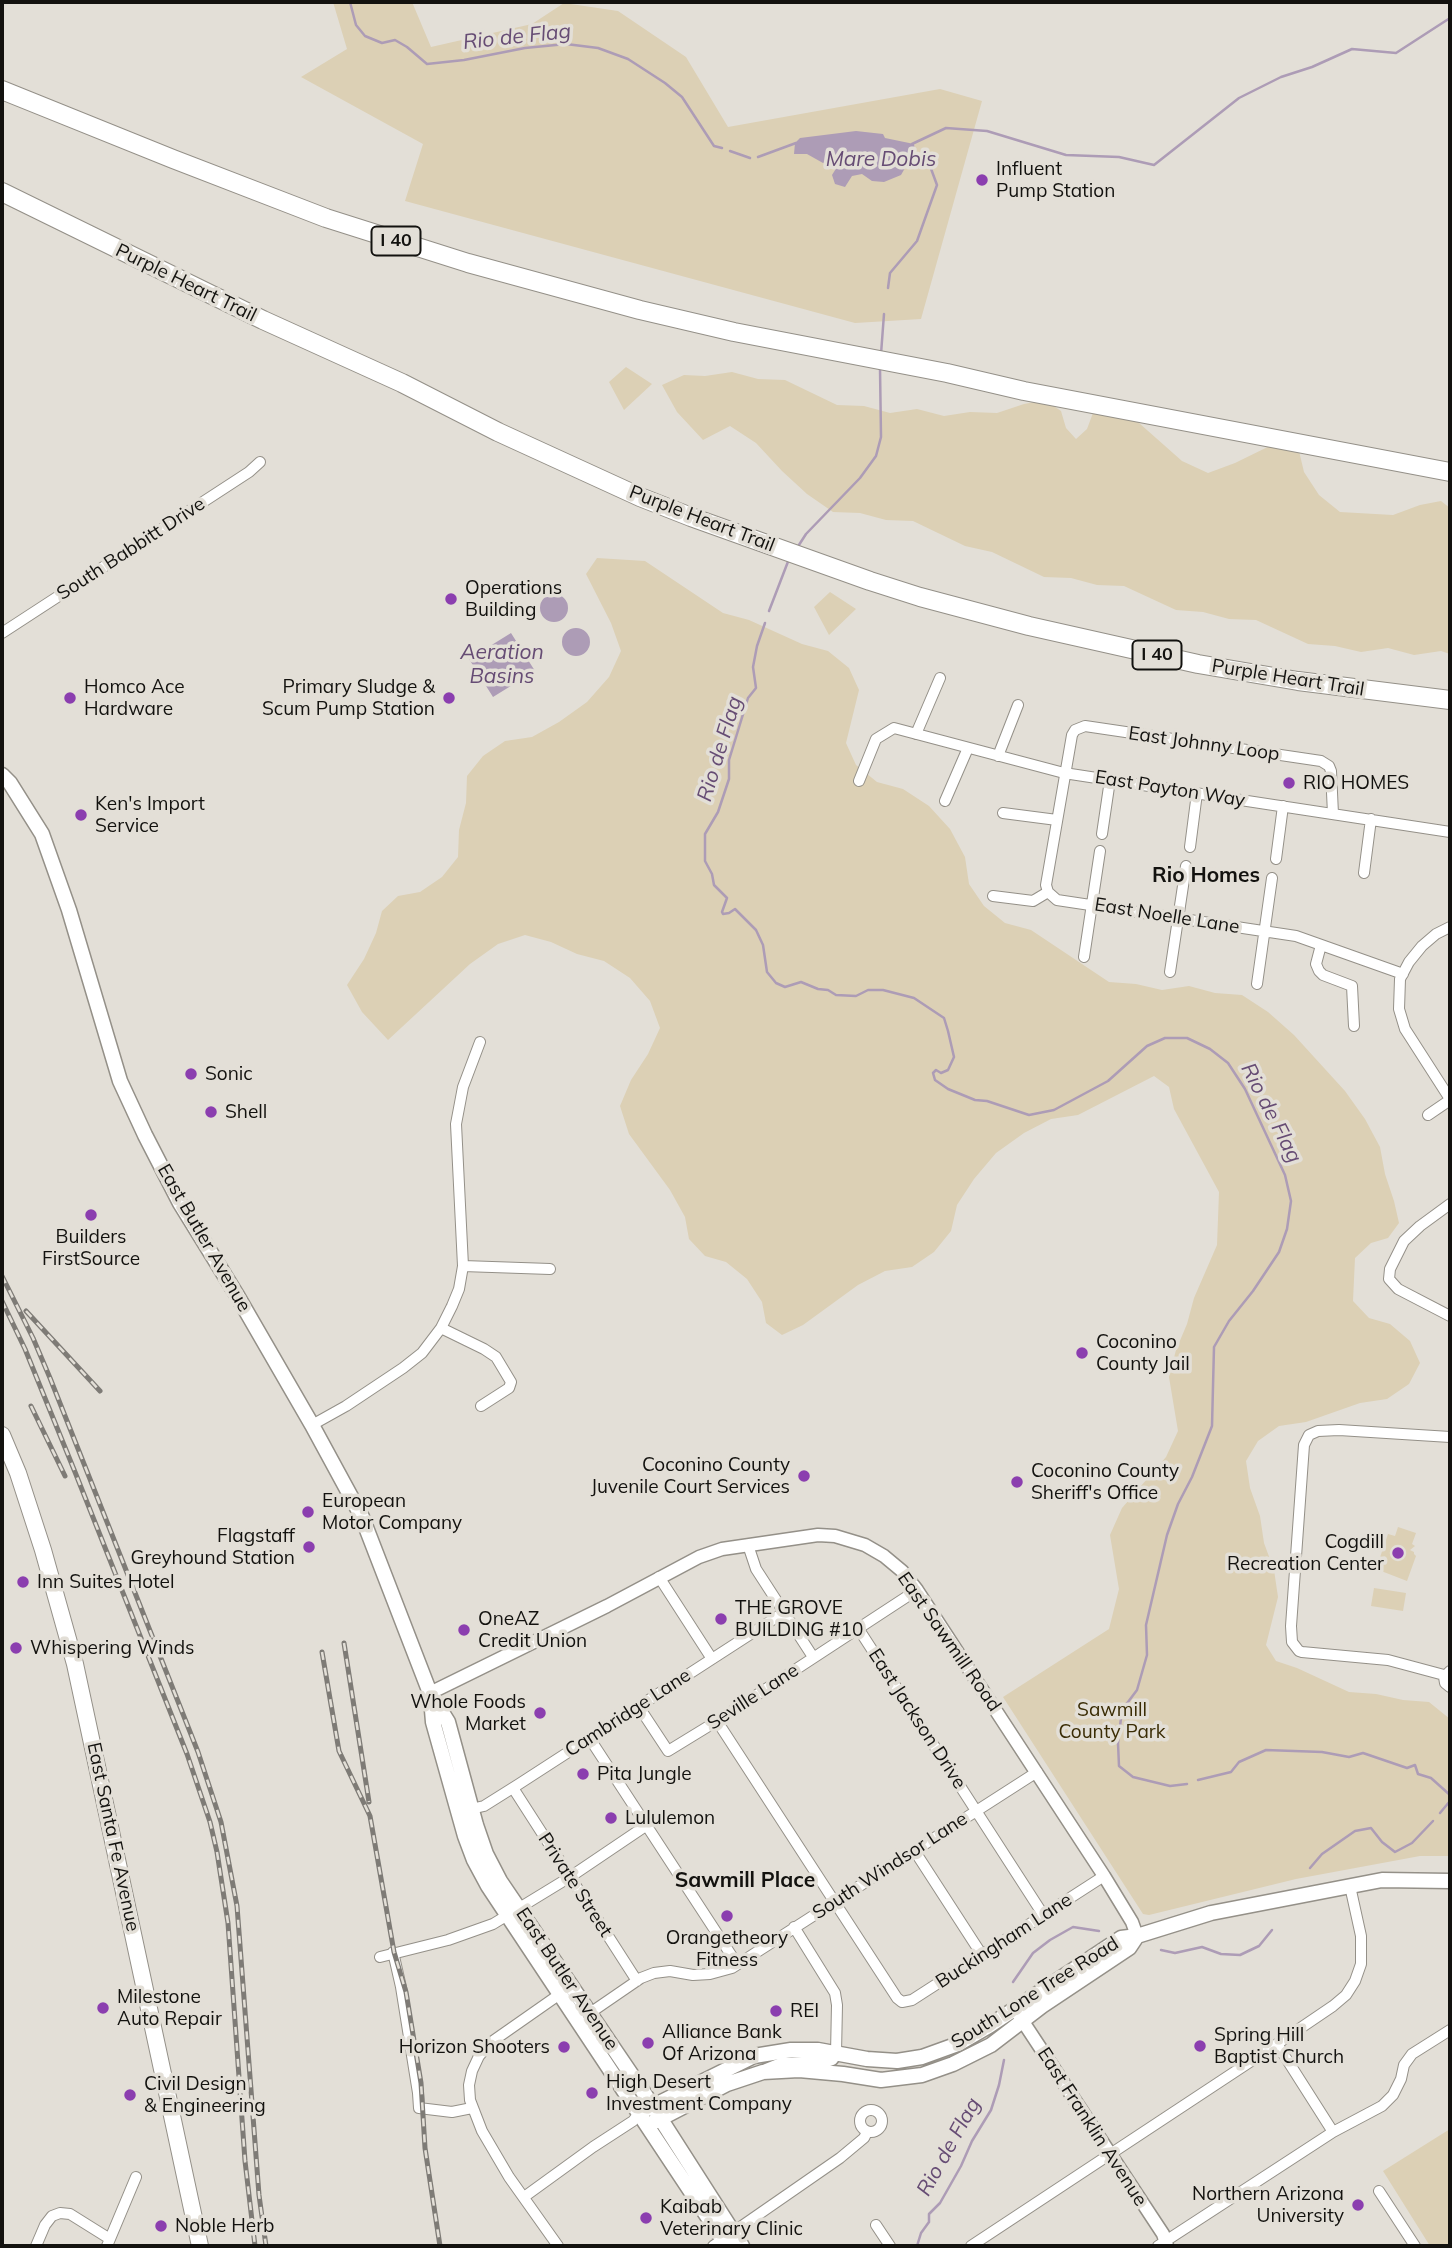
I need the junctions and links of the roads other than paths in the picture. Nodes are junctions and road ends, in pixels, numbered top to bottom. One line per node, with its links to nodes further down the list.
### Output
1 (2, 90): 4 (highway, I 40)
2 (2, 192): 7 (highway, Purple Heart Trail / I 40)
3 (260, 462): 5 (street, South Babbitt Drive)
4 (1450, 472)
5 (2, 633)
6 (940, 678): 9 (street)
7 (1450, 700)
8 (1018, 705): 11 (street)
9 (916, 734): 10 (street, East Payton Way); 15 (street, East Payton Way)
10 (968, 748): 11 (street, East Payton Way); 17 (street)
11 (998, 756): 12 (street, East Payton Way)
12 (1064, 773): 14 (street, East Payton Way); 20 (street, East Johnny Loop); 21 (street)
13 (2, 775): 52 (main road, East Butler Avenue)
14 (1110, 780): 16 (street, East Payton Way); 24 (street)
15 (859, 781)
16 (1197, 793): 18 (street, East Payton Way); 25 (street)
17 (945, 801)
18 (1283, 806): 20 (street, East Payton Way); 27 (street)
19 (1003, 813): 21 (street)
20 (1333, 814): 22 (street, East Payton Way)
21 (1057, 820): 31 (street)
22 (1371, 820): 23 (street, East Payton Way); 29 (street)
23 (1450, 832)
24 (1102, 834)
25 (1189, 847)
26 (1100, 851): 33 (street)
27 (1276, 859)
28 (1186, 866): 34 (street)
29 (1364, 873)
30 (1272, 878): 36 (street)
31 (1048, 892): 32 (street); 33 (street, East Noelle Lane)
32 (993, 896)
33 (1092, 905): 34 (street, East Noelle Lane); 38 (street)
34 (1178, 918): 36 (street, East Noelle Lane); 39 (street)
35 (1450, 927): 40 (street)
36 (1265, 931): 37 (street, East Noelle Lane); 41 (street)
37 (1321, 945): 40 (street, East Noelle Lane); 42 (street)
38 (1084, 957)
39 (1170, 972)
40 (1403, 974): 44 (street)
41 (1257, 984)
42 (1354, 1026)
43 (480, 1042): 47 (street)
44 (1450, 1100): 45 (street)
45 (1428, 1115)
46 (1450, 1204): 49 (street)
47 (463, 1266): 48 (street); 50 (street)
48 (550, 1269)
49 (1450, 1316)
50 (441, 1328): 51 (street); 52 (street)
51 (481, 1406)
52 (312, 1425): 64 (main road, East Butler Avenue)
53 (2, 1435): 108 (main road, East Santa Fe Avenue)
54 (1450, 1437): 62 (street)
55 (748, 1545): 56 (street, East Sawmill Road); 57 (street, East Sawmill Road); 58 (street)
56 (659, 1577): 61 (street); 64 (street, East Sawmill Road)
57 (917, 1590): 59 (street, Seville Lane); 68 (street, East Sawmill Road)
58 (783, 1613): 60 (street); 61 (street, Cambridge Lane)
59 (858, 1628): 60 (street, Seville Lane); 71 (street, East Jackson Drive)
60 (813, 1657): 66 (street, Seville Lane)
61 (712, 1659): 65 (street, Cambridge Lane)
62 (1447, 1673): 63 (street)
63 (1450, 1687)
64 (430, 1693): 70 (main road, East Butler Avenue); 79 (main road, East Butler Avenue)
65 (639, 1706): 66 (street, Seville Lane); 67 (street, Cambridge Lane)
66 (717, 1721): 78 (street)
67 (590, 1739): 69 (street, Cambridge Lane); 72 (street)
68 (1037, 1772): 71 (street, South Windsor Lane); 75 (street, East Sawmill Road)
69 (513, 1788): 70 (street, Cambridge Lane); 74 (street, Private Street)
70 (471, 1809): 79 (main road, East Butler Avenue)
71 (976, 1811): 73 (street, South Windsor Lane); 80 (street, East Jackson Drive)
72 (646, 1825): 74 (street); 86 (street)
73 (914, 1850): 78 (street, South Windsor Lane); 84 (street)
74 (570, 1877): 79 (street); 87 (street, Private Street)
75 (1104, 1877): 80 (street, Buckingham Lane); 82 (street, East Sawmill Road)
76 (1450, 1881): 77 (main road, South Lone Tree Road)
77 (1350, 1886): 82 (main road, South Lone Tree Road); 92 (street)
78 (834, 1901): 81 (street, South Windsor Lane); 84 (street, Buckingham Lane)
79 (513, 1913): 83 (street); 88 (main road, East Butler Avenue); 89 (main road, East Butler Avenue)
80 (1044, 1916): 84 (street, Buckingham Lane)
81 (793, 1927): 86 (street, South Windsor Lane); 93 (street)
82 (1137, 1936): 90 (main road, South Lone Tree Road)
83 (393, 1952): 85 (street); 95 (street)
84 (982, 1955)
85 (380, 1957)
86 (737, 1964): 87 (street, South Windsor Lane)
87 (637, 1981): 89 (street, South Windsor Lane)
88 (560, 1994): 95 (street); 96 (main road, East Butler Avenue)
89 (590, 2013): 96 (main road, East Butler Avenue)
90 (1019, 2015): 93 (main road, South Lone Tree Road); 94 (main road, South Lone Tree Road); 99 (street, East Franklin Avenue)
91 (1450, 2030): 98 (street)
92 (1277, 2045): 98 (street); 99 (street)
93 (836, 2053): 94 (street); 96 (main road, South Lone Tree Road)
94 (763, 2072): 96 (main road, South Lone Tree Road)
95 (472, 2108): 102 (street)
96 (647, 2117): 102 (street); 104 (main road, East Butler Avenue)
97 (867, 2132): 104 (street)
98 (1333, 2132): 106 (street)
99 (1111, 2154): 106 (street, East Franklin Avenue); 112 (street)
100 (136, 2177): 105 (street)
101 (1379, 2190): 113 (street)
102 (524, 2197): 109 (street)
103 (876, 2225): 111 (street)
104 (724, 2241): 110 (main road, East Butler Avenue)
105 (108, 2243): 107 (street)
106 (1164, 2245)
107 (36, 2246)
108 (200, 2246)
109 (558, 2246)
110 (742, 2246)
111 (890, 2246)
112 (971, 2246)
113 (1415, 2246)

